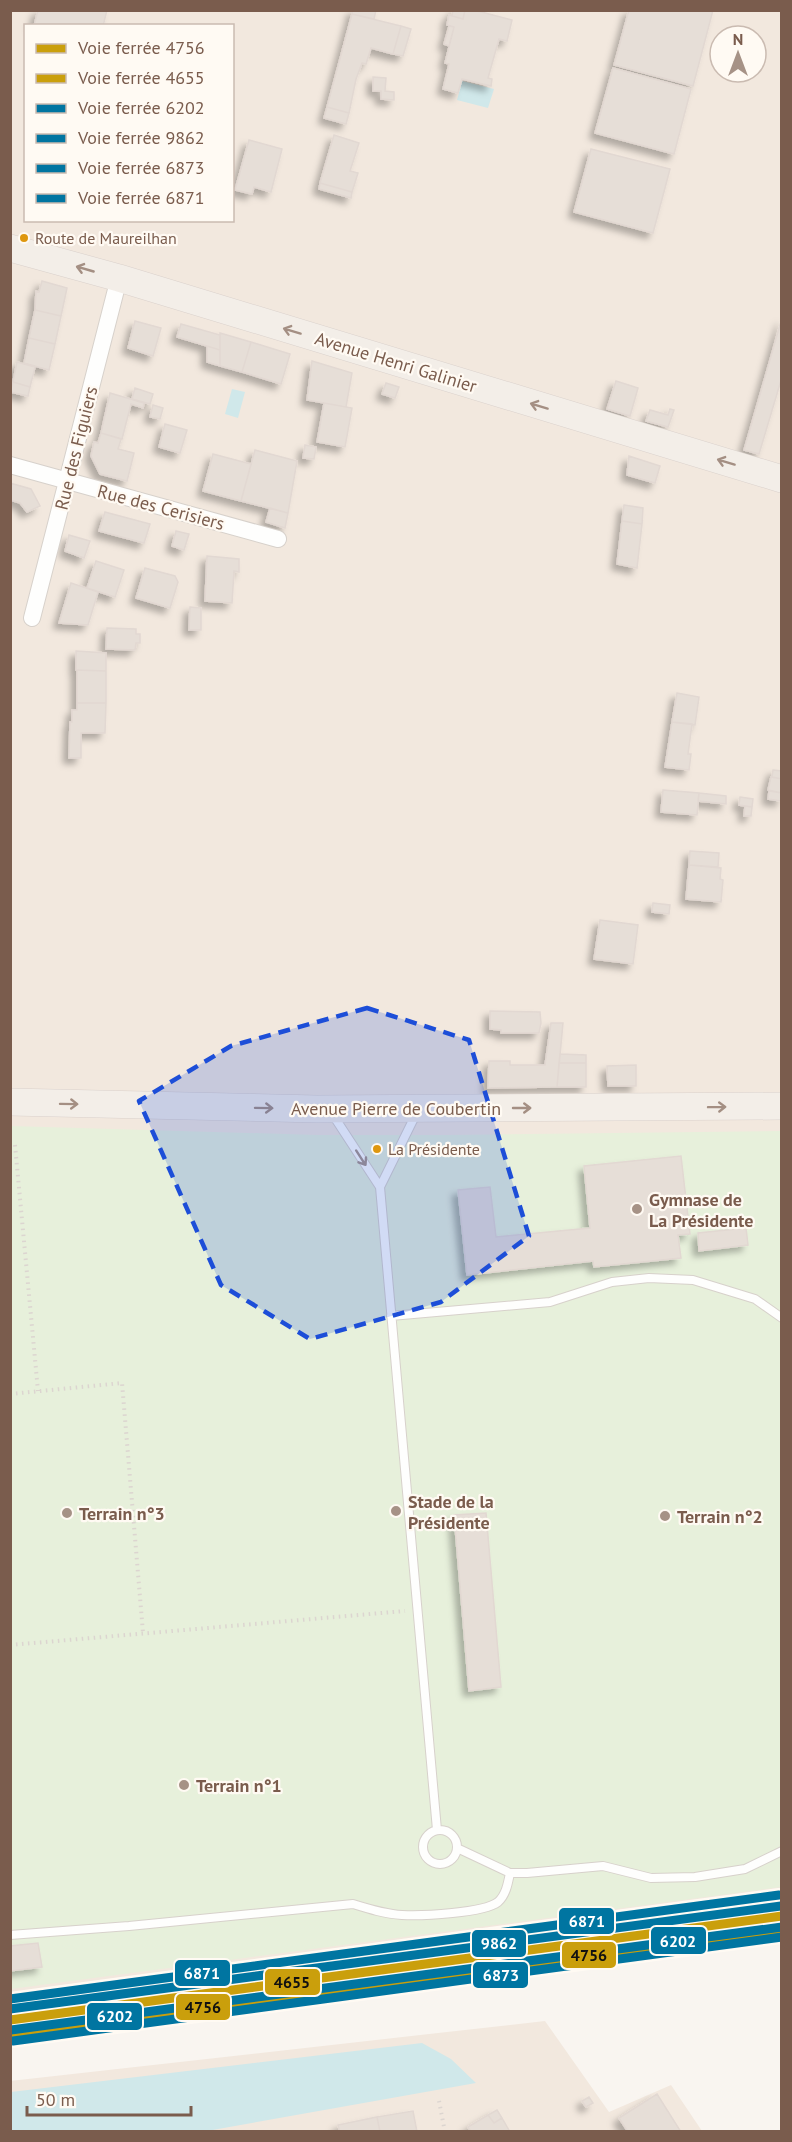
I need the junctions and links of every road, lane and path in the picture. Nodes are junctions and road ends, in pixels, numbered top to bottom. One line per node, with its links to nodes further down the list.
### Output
1 (10, 248): 2 (main road, Avenue Henri Galinier, one-way to 1)
2 (118, 278): 4 (main road, Avenue Henri Galinier, one-way to 2); 5 (street, Rue des Figuiers)
3 (10, 465): 5 (street, Rue des Cerisiers)
4 (782, 479)
5 (68, 482): 6 (street, Rue des Cerisiers); 7 (street, Rue des Figuiers)
6 (278, 539)
7 (32, 618)
8 (10, 1102): 10 (main road, Avenue Pierre de Coubertin, one-way to 10)
9 (782, 1106): 11 (main road, Avenue Pierre de Coubertin, one-way to 9)
10 (330, 1109): 11 (main road, Avenue Pierre de Coubertin); 13 (lane, one-way to 13)
11 (418, 1109): 13 (lane)
12 (15, 1145): 16 (path)
13 (380, 1187): 14 (lane)
14 (392, 1316): 15 (lane); 18 (lane)
15 (782, 1318)
16 (38, 1391): 17 (path); 19 (path)
17 (10, 1394)
18 (417, 1610): 19 (path); 21 (lane)
19 (143, 1633): 20 (path)
20 (10, 1645)
21 (437, 1830): 22 (lane); 22 (lane)
22 (457, 1848): 24 (lane)
23 (782, 1851): 24 (lane)
24 (510, 1873): 25 (lane)
25 (10, 1935)
26 (439, 2101): 27 (path)
27 (445, 2132)

